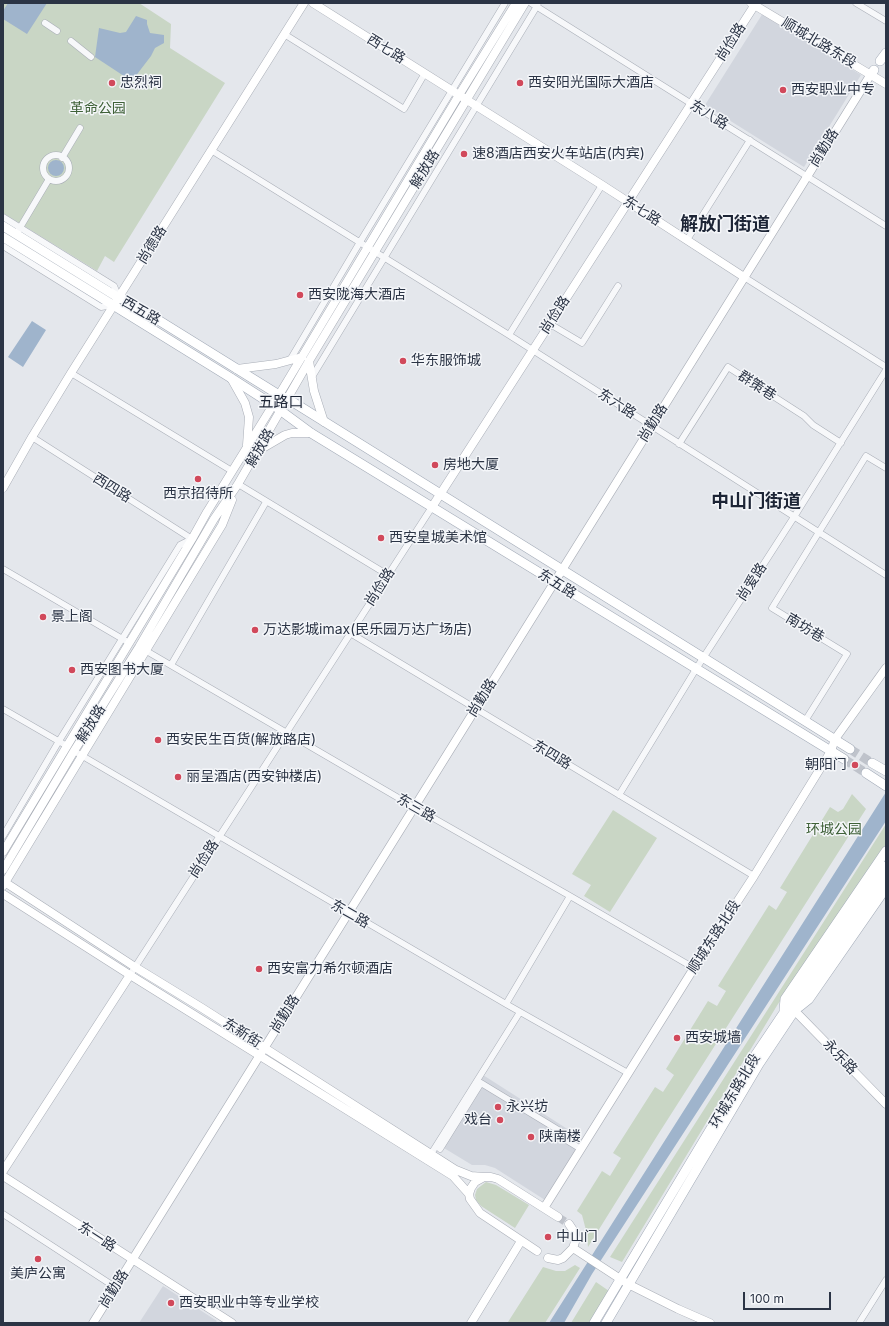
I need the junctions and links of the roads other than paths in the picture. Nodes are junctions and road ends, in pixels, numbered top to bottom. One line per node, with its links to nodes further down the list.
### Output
1 (304, 3): 12 (street, 尚德路)
2 (313, 3): 18 (street, 西七路)
3 (505, 3): 20 (street)
4 (516, 3): 20 (street, 解放路)
5 (526, 3): 20 (street, 解放路)
6 (856, 3): 9 (street)
7 (535, 4): 21 (street, 东八路); 22 (street)
8 (754, 4): 17 (street, 顺城北路东段); 21 (street, 尚俭路)
9 (886, 21)
10 (45, 23): 11 (street)
11 (57, 31)
12 (284, 34): 18 (street); 25 (street, 尚德路)
13 (71, 41): 15 (street)
14 (886, 53): 16 (main road)
15 (91, 57)
16 (880, 61)
17 (872, 72): 19 (street, 顺城北路东段); 27 (street, 尚勤路)
18 (425, 73): 20 (street, 西七路)
19 (886, 84)
20 (459, 95): 22 (street, 东七路); 37 (street); 39 (street, 解放路); 40 (street, 解放路)
21 (691, 104): 24 (street, 东八路); 30 (street, 尚俭路)
22 (476, 105): 29 (street, 东七路); 41 (street)
23 (80, 128): 26 (street)
24 (750, 140): 27 (street, 东八路); 36 (street)
25 (211, 150): 37 (street, 东六路); 44 (street, 尚德路)
26 (62, 158): 28 (street); 28 (street)
27 (807, 176): 33 (street, 东八路); 42 (street, 尚勤路)
28 (49, 179): 34 (street)
29 (602, 185): 30 (street, 东七路); 46 (street)
30 (628, 202): 36 (street, 东七路); 45 (street, 尚俭路)
31 (3, 217): 34 (street)
32 (3, 226): 34 (main road, 西五路)
33 (886, 226)
34 (18, 230): 44 (main road, 西五路)
35 (3, 237): 44 (main road, 西五路)
36 (687, 240): 42 (street, 东七路)
37 (360, 242): 39 (street, 东六路); 49 (street)
38 (3, 246): 44 (street)
39 (368, 247): 40 (street, 东六路); 48 (street, 解放路)
40 (376, 252): 41 (street, 东六路); 48 (street, 解放路)
41 (384, 257): 46 (street, 东六路); 54 (street)
42 (744, 277): 50 (street, 东七路); 61 (street, 尚勤路)
43 (618, 286): 45 (street)
44 (116, 301): 51 (main road, 西五路); 53 (street, 尚德路); 55 (main road, 西五路)
45 (550, 324): 47 (street, 尚俭路)
46 (509, 335): 47 (street, 东六路)
47 (533, 350): 61 (street, 东六路); 72 (street, 尚俭路)
48 (306, 359): 49 (street); 54 (street); 56 (street, 解放路); 57 (street, 解放路)
49 (290, 360): 51 (street)
50 (886, 367)
51 (237, 369): 56 (main road, 西五路)
52 (886, 370): 64 (street, 尚爱路)
53 (71, 373): 63 (street, 尚德路); 69 (street)
54 (312, 377): 60 (street)
55 (231, 378): 58 (main road, 西五路); 66 (street)
56 (279, 395): 57 (main road, 东五路); 58 (street, 解放路)
57 (288, 399): 59 (street, 解放路); 60 (main road, 东五路)
58 (273, 405): 59 (main road, 东五路); 66 (street, 解放路)
59 (281, 412): 62 (main road, 东五路); 67 (street, 解放路)
60 (324, 422): 72 (main road, 东五路)
61 (651, 426): 65 (street, 东六路); 81 (street, 尚勤路)
62 (311, 433): 67 (street); 74 (main road, 东五路)
63 (32, 437): 71 (street, 尚德路); 77 (street, 西四路)
64 (841, 443): 65 (street, 群策巷); 75 (street, 尚爱路)
65 (679, 444): 75 (street, 东六路)
66 (247, 446): 69 (street, 解放路)
67 (259, 450): 70 (street, 解放路)
68 (886, 468): 76 (street)
69 (232, 471): 77 (street, 解放路)
70 (238, 484): 73 (street); 78 (street); 79 (street, 解放路)
71 (3, 488)
72 (440, 494): 74 (street, 尚俭路); 81 (main road, 东五路)
73 (266, 502): 82 (street); 89 (street)
74 (432, 507): 82 (street, 尚俭路); 84 (main road, 东五路)
75 (794, 517): 76 (street, 东六路); 88 (street, 尚爱路)
76 (818, 532): 83 (street, 东六路); 94 (street, 南坊巷)
77 (192, 539): 86 (street, 解放路)
78 (202, 557): 79 (street); 87 (street)
79 (190, 561): 87 (street, 解放路)
80 (3, 569): 86 (street)
81 (562, 570): 84 (street, 尚勤路); 88 (main road, 东五路)
82 (388, 575): 85 (street, 尚俭路)
83 (886, 576)
84 (554, 582): 91 (main road, 东五路); 92 (street, 尚勤路)
85 (350, 633): 92 (street, 东四路); 95 (street, 尚俭路)
86 (126, 642): 97 (street); 98 (street, 解放路)
87 (142, 648): 89 (street, 东三路); 101 (street, 解放路)
88 (703, 658): 91 (street, 尚爱路); 94 (main road, 东五路)
89 (171, 664): 95 (street, 东三路)
90 (886, 668): 96 (street, 顺城东路北段)
91 (696, 669): 100 (main road, 东五路); 107 (street, 尚爱路)
92 (476, 708): 107 (street, 东四路); 108 (street, 尚勤路)
93 (3, 709): 97 (street)
94 (805, 721): 96 (main road, 东五路)
95 (287, 732): 108 (street, 东三路); 110 (street, 尚俭路)
96 (835, 739): 99 (main road, 东五路); 100 (street, 顺城东路北段)
97 (59, 741): 98 (street); 109 (street)
98 (67, 746): 112 (street, 解放路)
99 (850, 749)
100 (831, 751): 102 (main road, 东五路); 115 (street, 顺城东路北段)
101 (78, 753): 110 (street, 东二路); 114 (street, 解放路); 117 (street)
102 (844, 759)
103 (872, 763): 104 (main road)
104 (884, 770)
105 (866, 773): 106 (main road)
106 (886, 786)
107 (619, 795): 115 (street, 东四路)
108 (414, 807): 120 (street, 东三路); 121 (street, 尚勤路)
109 (3, 836)
110 (219, 837): 121 (street, 东二路); 122 (street, 尚俭路)
111 (886, 851): 128 (main road)
112 (3, 852)
113 (886, 866): 128 (main road, 环城东路北段)
114 (3, 870)
115 (754, 876): 123 (street, 顺城东路北段)
116 (886, 877): 126 (main road, 环城东路北段)
117 (4, 883): 122 (street, 东新街)
118 (886, 888): 126 (main road)
119 (3, 894): 124 (street, 东新街)
120 (570, 896): 123 (street, 东三路); 125 (street)
121 (348, 912): 125 (street, 东二路); 129 (street, 尚勤路)
122 (135, 967): 124 (street, 尚俭路); 129 (street, 东新街)
123 (694, 968): 131 (street, 顺城东路北段)
124 (130, 975): 130 (street, 东新街); 136 (street, 尚俭路)
125 (506, 1004): 127 (street, 东二路)
126 (794, 1010): 132 (street, 永乐路); 150 (main road, 环城东路北段)
127 (520, 1012): 131 (street, 东二路); 135 (street)
128 (783, 1014): 150 (main road, 环城东路北段)
129 (264, 1047): 130 (street, 尚勤路); 135 (street, 东新街)
130 (260, 1055): 139 (street, 东新街); 148 (street, 尚勤路)
131 (628, 1073): 133 (street, 顺城东路北段)
132 (886, 1104)
133 (581, 1149): 134 (street); 140 (street, 顺城东路北段)
134 (440, 1150)
135 (431, 1154): 138 (street, 东新街)
136 (3, 1171)
137 (3, 1176): 148 (street, 东一路)
138 (484, 1177): 139 (street); 140 (street, 东新街)
139 (469, 1194): 144 (street, 东新街)
140 (544, 1208): 142 (street, 东新街)
141 (3, 1214): 151 (street)
142 (558, 1217)
143 (569, 1224): 145 (street)
144 (521, 1241): 146 (street, 东新街); 154 (street)
145 (573, 1248): 147 (street); 150 (street)
146 (537, 1251)
147 (548, 1258)
148 (132, 1259): 151 (street, 尚勤路); 153 (street, 东一路)
149 (886, 1280): 158 (street)
150 (625, 1282): 155 (main road, 环城东路北段); 156 (main road, 环城东路北段); 157 (street)
151 (115, 1287): 152 (street, 尚勤路)
152 (93, 1323)
153 (232, 1323)
154 (471, 1323)
155 (594, 1323)
156 (606, 1323)
157 (710, 1323)
158 (859, 1323)

